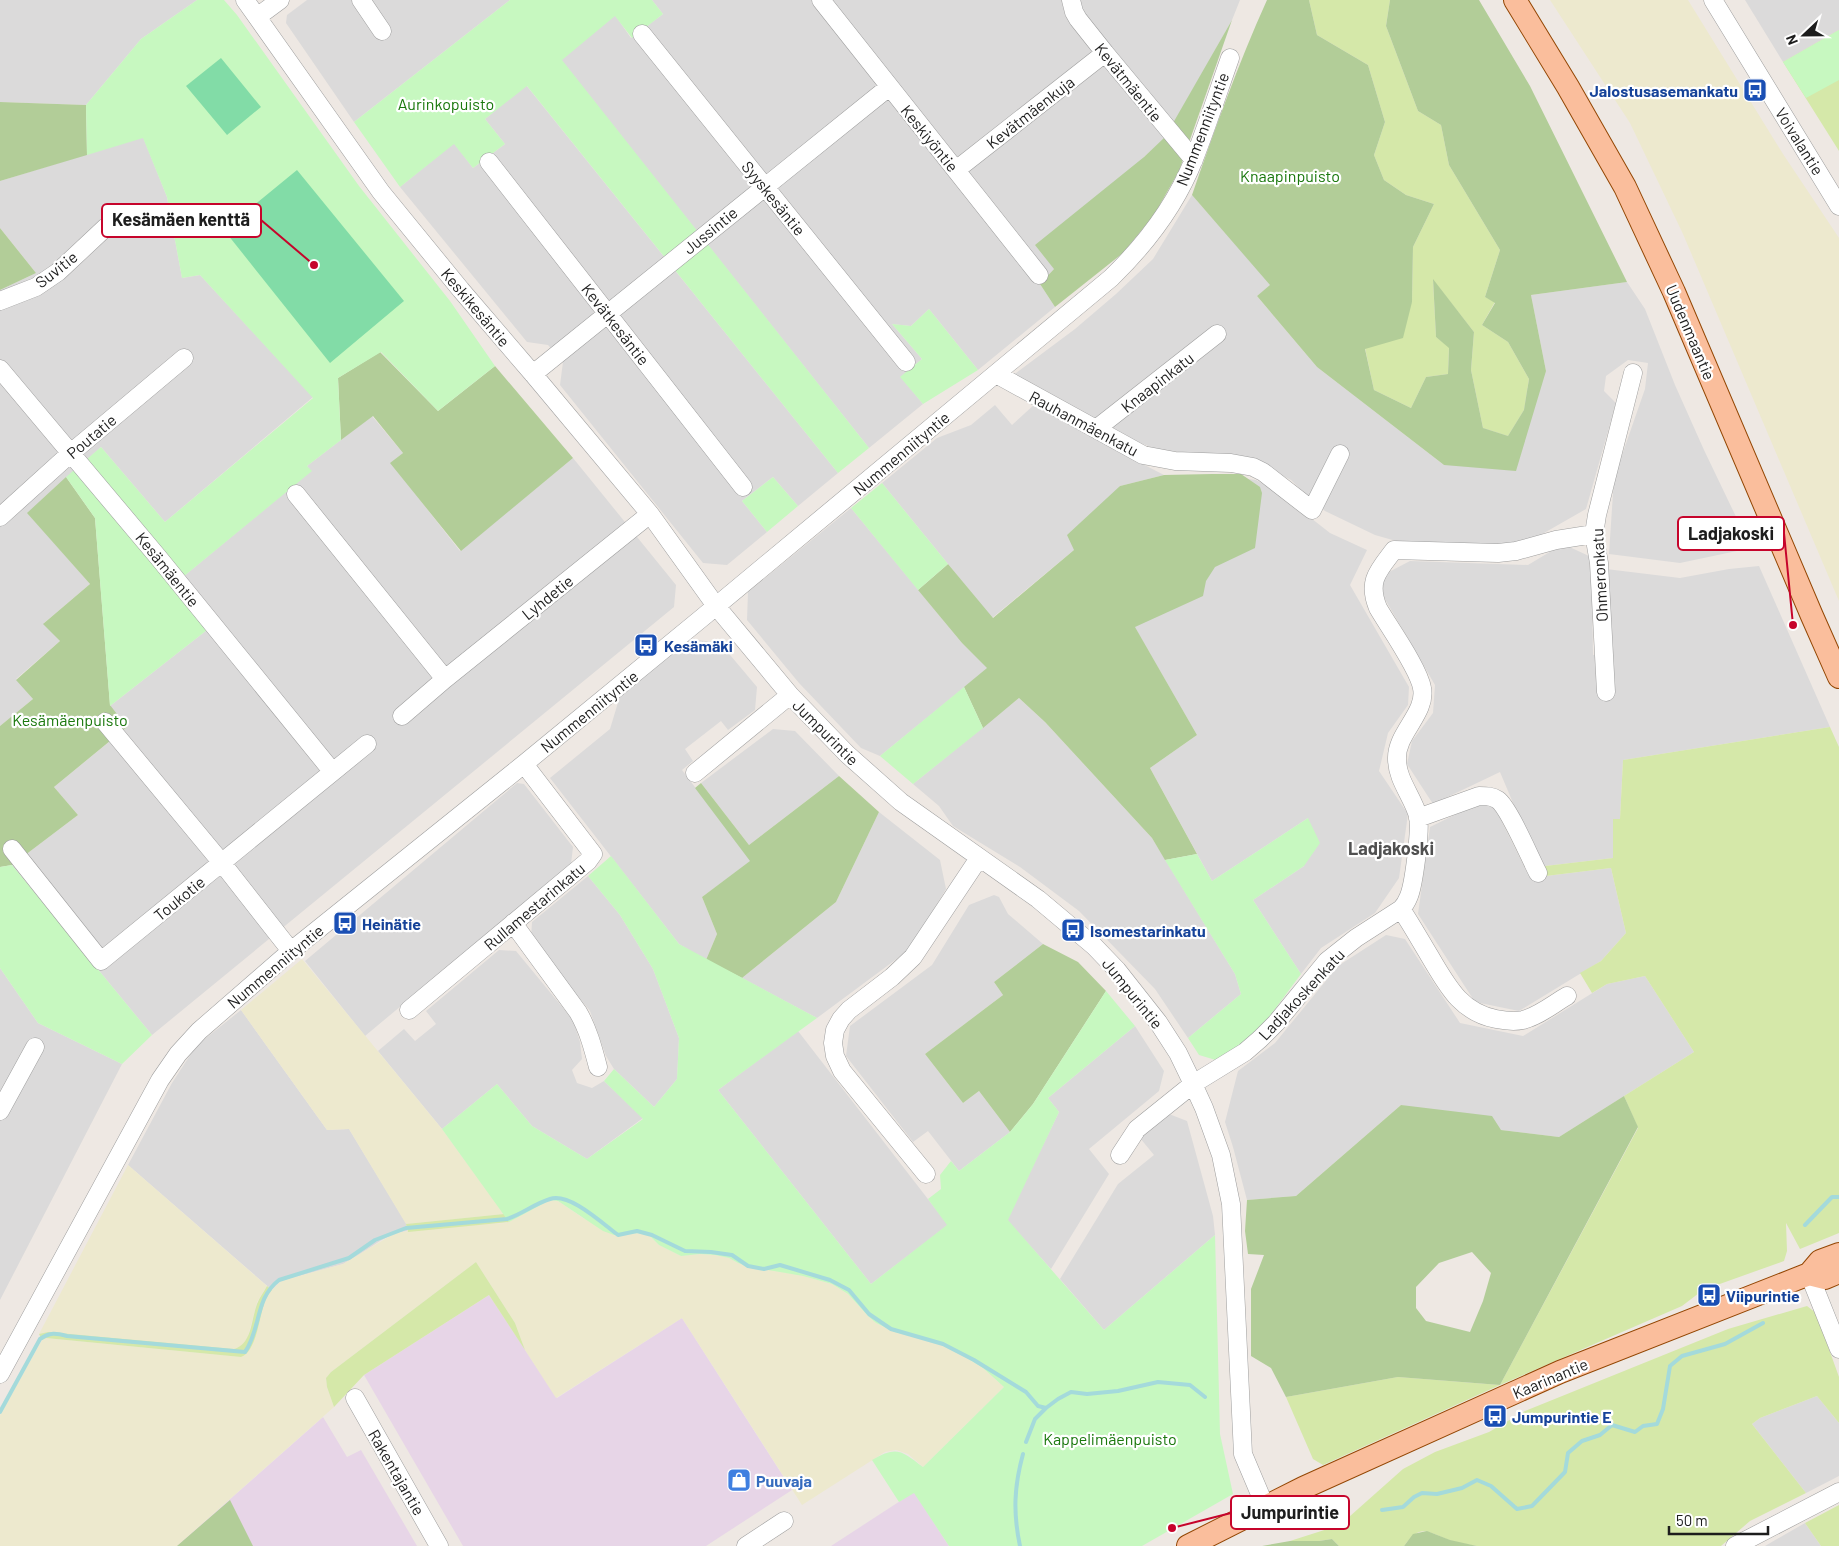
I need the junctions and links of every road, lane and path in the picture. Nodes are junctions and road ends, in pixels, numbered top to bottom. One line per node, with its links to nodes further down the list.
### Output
1 (245, 0): 8 (street, Keskikesäntie)
2 (280, 0): 8 (street)
3 (361, 0): 9 (street)
4 (821, 0): 13 (street, Keskiyöntie)
5 (1071, 0): 11 (street, Kevätmäentie)
6 (1515, 0): 39 (main road, Uudenmaantie)
7 (1713, 0): 18 (street, Voivalantie)
8 (257, 17): 28 (street, Keskikesäntie)
9 (382, 30)
10 (642, 34): 17 (street, Syyskesäntie)
11 (1105, 53): 14 (street, Kevätmäentie); 16 (street, Kevätmäenkuja)
12 (1230, 58): 14 (street, Nummenniityntie)
13 (889, 87): 16 (street, Keskiyöntie); 17 (street, Jussintie)
14 (1194, 160): 29 (street, Nummenniityntie)
15 (489, 162): 22 (street, Kevätkesäntie)
16 (956, 170): 20 (street, Keskiyöntie)
17 (765, 186): 22 (street, Jussintie); 25 (street, Syyskesäntie)
18 (1839, 206)
19 (106, 227): 21 (street, Suvitie)
20 (1039, 275)
21 (0, 301)
22 (607, 313): 28 (street, Jussintie); 33 (street, Kevätkesäntie)
23 (1217, 334): 30 (street, Knaapinkatu)
24 (184, 358): 31 (street, Poutatie)
25 (906, 362)
26 (0, 369): 31 (street, Kesämäentie)
27 (1633, 373): 37 (street, Ohmeronkatu)
28 (533, 374): 35 (street, Keskikesäntie)
29 (996, 374): 30 (street, Rauhanmäenkatu); 38 (street, Nummenniityntie)
30 (1096, 430): 32 (street, Rauhanmäenkatu)
31 (72, 452): 36 (street, Poutatie); 47 (street, Kesämäentie)
32 (1340, 454)
33 (743, 487)
34 (296, 494): 40 (street)
35 (650, 514): 38 (street, Keskikesäntie); 40 (street, Lyhdetie)
36 (0, 517)
37 (1594, 534): 41 (street, Ohmeronkatu); 49 (street)
38 (716, 606): 42 (street, Jumpurintie); 46 (street, Nummenniityntie)
39 (1839, 677)
40 (445, 679): 43 (street, Lyhdetie)
41 (1606, 692)
42 (790, 695): 48 (street); 51 (street, Jumpurintie)
43 (402, 716)
44 (105, 722): 52 (street)
45 (367, 744): 47 (street, Toukotie)
46 (524, 764): 55 (street, Rullamestarinkatu); 56 (street, Nummenniityntie)
47 (332, 771): 52 (street, Toukotie)
48 (695, 773)
49 (1418, 818): 53 (street); 54 (street)
50 (12, 849): 52 (street, Toukotie)
51 (979, 858): 61 (street, Jumpurintie); 64 (street)
52 (222, 863): 56 (street)
53 (1538, 873)
54 (1401, 909): 57 (street); 61 (street, Ladjakoskenkatu)
55 (513, 923): 58 (street, Rullamestarinkatu); 60 (street)
56 (291, 951): 69 (street, Nummenniityntie)
57 (1567, 996)
58 (410, 1010)
59 (35, 1047): 62 (street)
60 (598, 1067)
61 (1187, 1089): 63 (street, Ladjakoskenkatu); 72 (street, Jumpurintie)
62 (0, 1111)
63 (1120, 1155)
64 (926, 1174)
65 (1839, 1254): 67 (main road, Kaarinantie)
66 (1839, 1272): 67 (main road, Kaarinantie)
67 (1809, 1274): 68 (street); 72 (main road, Kaarinantie)
68 (1839, 1349)
69 (0, 1374)
70 (355, 1398): 74 (street, Rakentajantie)
71 (1839, 1492): 77 (street)
72 (1265, 1506): 76 (main road, Kaarinantie)
73 (784, 1521): 75 (street)
74 (440, 1546)
75 (746, 1546)
76 (1188, 1546)
77 (1736, 1546)

